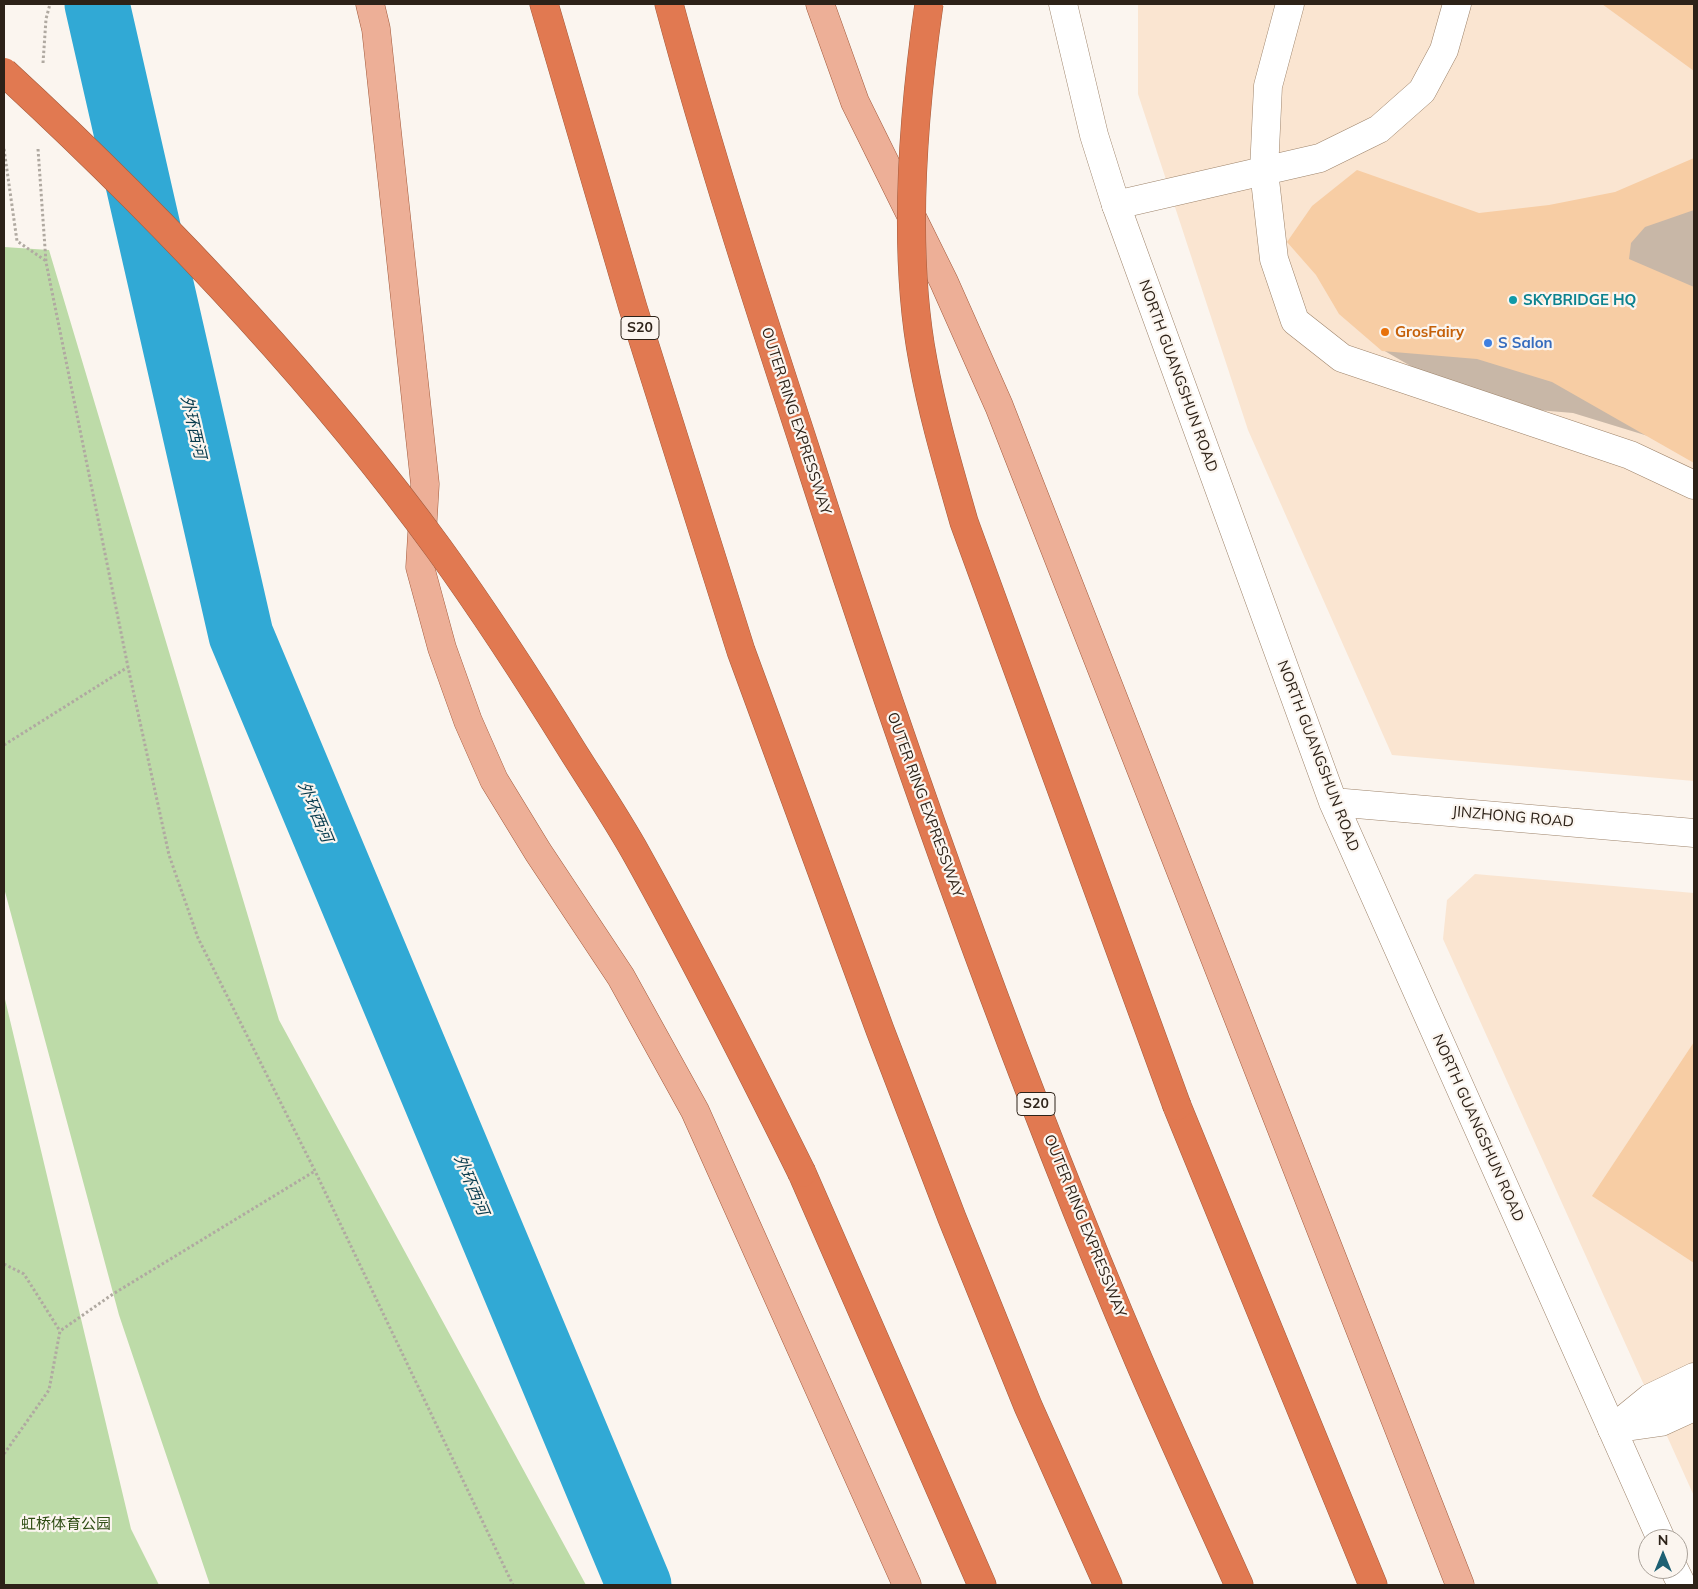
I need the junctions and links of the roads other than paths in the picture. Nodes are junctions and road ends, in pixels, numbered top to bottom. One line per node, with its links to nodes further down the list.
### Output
1 (370, 4): 19 (main road)
2 (544, 4): 21 (highway, S20)
3 (669, 4): 22 (highway, OUTER RING EXPRESSWAY / S20)
4 (820, 4): 24 (main road)
5 (929, 4): 23 (highway, bridge)
6 (1063, 4): 11 (street, NORTH GUANGSHUN ROAD)
7 (1290, 4): 10 (street)
8 (1458, 4): 10 (street)
9 (4, 72): 20 (highway, bridge)
10 (1264, 171): 11 (street); 12 (street)
11 (1116, 205): 13 (street, NORTH GUANGSHUN ROAD)
12 (1694, 485)
13 (1333, 802): 14 (street, JINZHONG ROAD); 17 (street, NORTH GUANGSHUN ROAD)
14 (1694, 833)
15 (1694, 1377): 17 (street)
16 (1694, 1407): 17 (street)
17 (1612, 1428): 18 (street, NORTH GUANGSHUN ROAD)
18 (1657, 1529)
19 (907, 1585)
20 (982, 1585)
21 (1108, 1585)
22 (1239, 1585)
23 (1373, 1585)
24 (1460, 1585)

